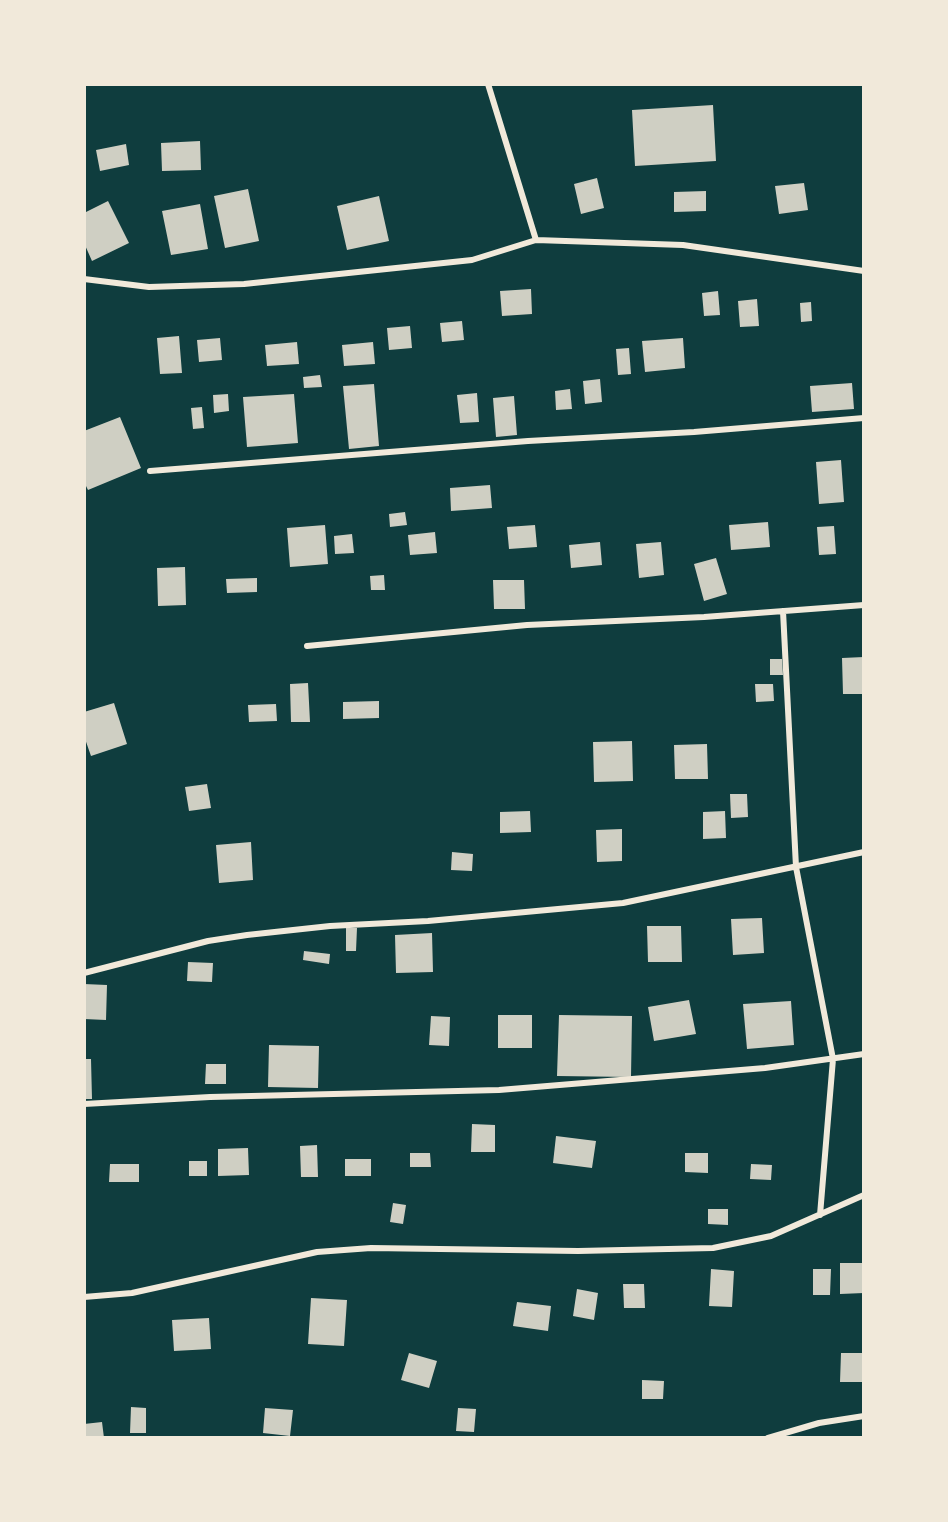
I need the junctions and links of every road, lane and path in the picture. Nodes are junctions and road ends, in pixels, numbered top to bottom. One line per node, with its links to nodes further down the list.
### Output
1 (488, 84): 2 (street)
2 (536, 240): 3 (street); 4 (street)
3 (864, 271)
4 (84, 279)
5 (864, 418): 6 (street)
6 (150, 471)
7 (864, 605): 8 (street)
8 (783, 611): 9 (street); 11 (street)
9 (307, 646)
10 (864, 852): 11 (street)
11 (796, 867): 12 (street); 14 (street)
12 (84, 973)
13 (864, 1054): 14 (street)
14 (833, 1059): 15 (street); 17 (street)
15 (84, 1104)
16 (864, 1195): 17 (street)
17 (820, 1215): 18 (street)
18 (84, 1297)
19 (864, 1416): 20 (street)
20 (768, 1438)

